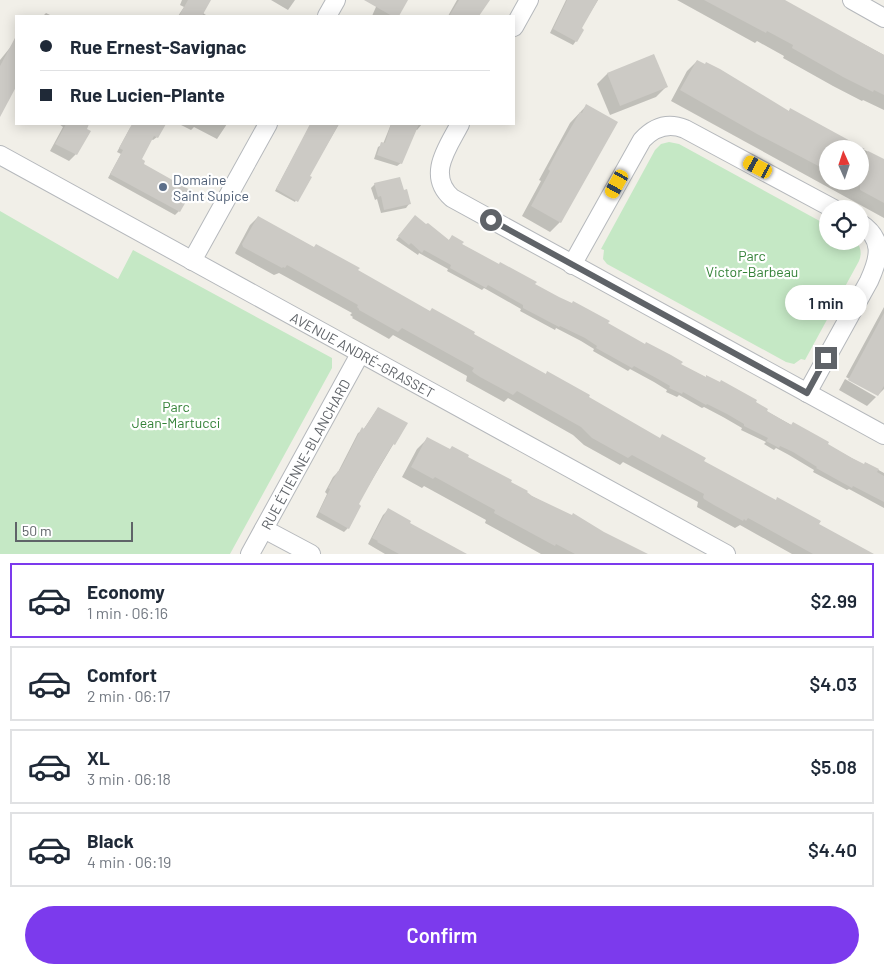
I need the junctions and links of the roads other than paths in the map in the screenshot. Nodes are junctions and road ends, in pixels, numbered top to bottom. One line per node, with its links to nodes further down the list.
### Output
1 (336, 0): 4 (street)
2 (529, 0): 6 (street)
3 (852, 0): 5 (street)
4 (328, 15)
5 (884, 18)
6 (515, 25)
7 (267, 125): 12 (street)
8 (460, 125): 13 (street)
9 (0, 155): 12 (street, AVENUE ANDRÉ-GRASSET)
10 (819, 201): 13 (street)
11 (869, 229): 15 (street)
12 (192, 261): 14 (street, AVENUE ANDRÉ-GRASSET)
13 (572, 265): 15 (street)
14 (360, 354): 17 (street, RUE ÉTIENNE-BLANCHARD); 20 (street, AVENUE ANDRÉ-GRASSET)
15 (807, 393): 16 (street)
16 (884, 435)
17 (264, 528): 18 (street, RUE ÉTIENNE-BLANCHARD); 19 (street)
18 (250, 554)
19 (311, 554)
20 (726, 554)

